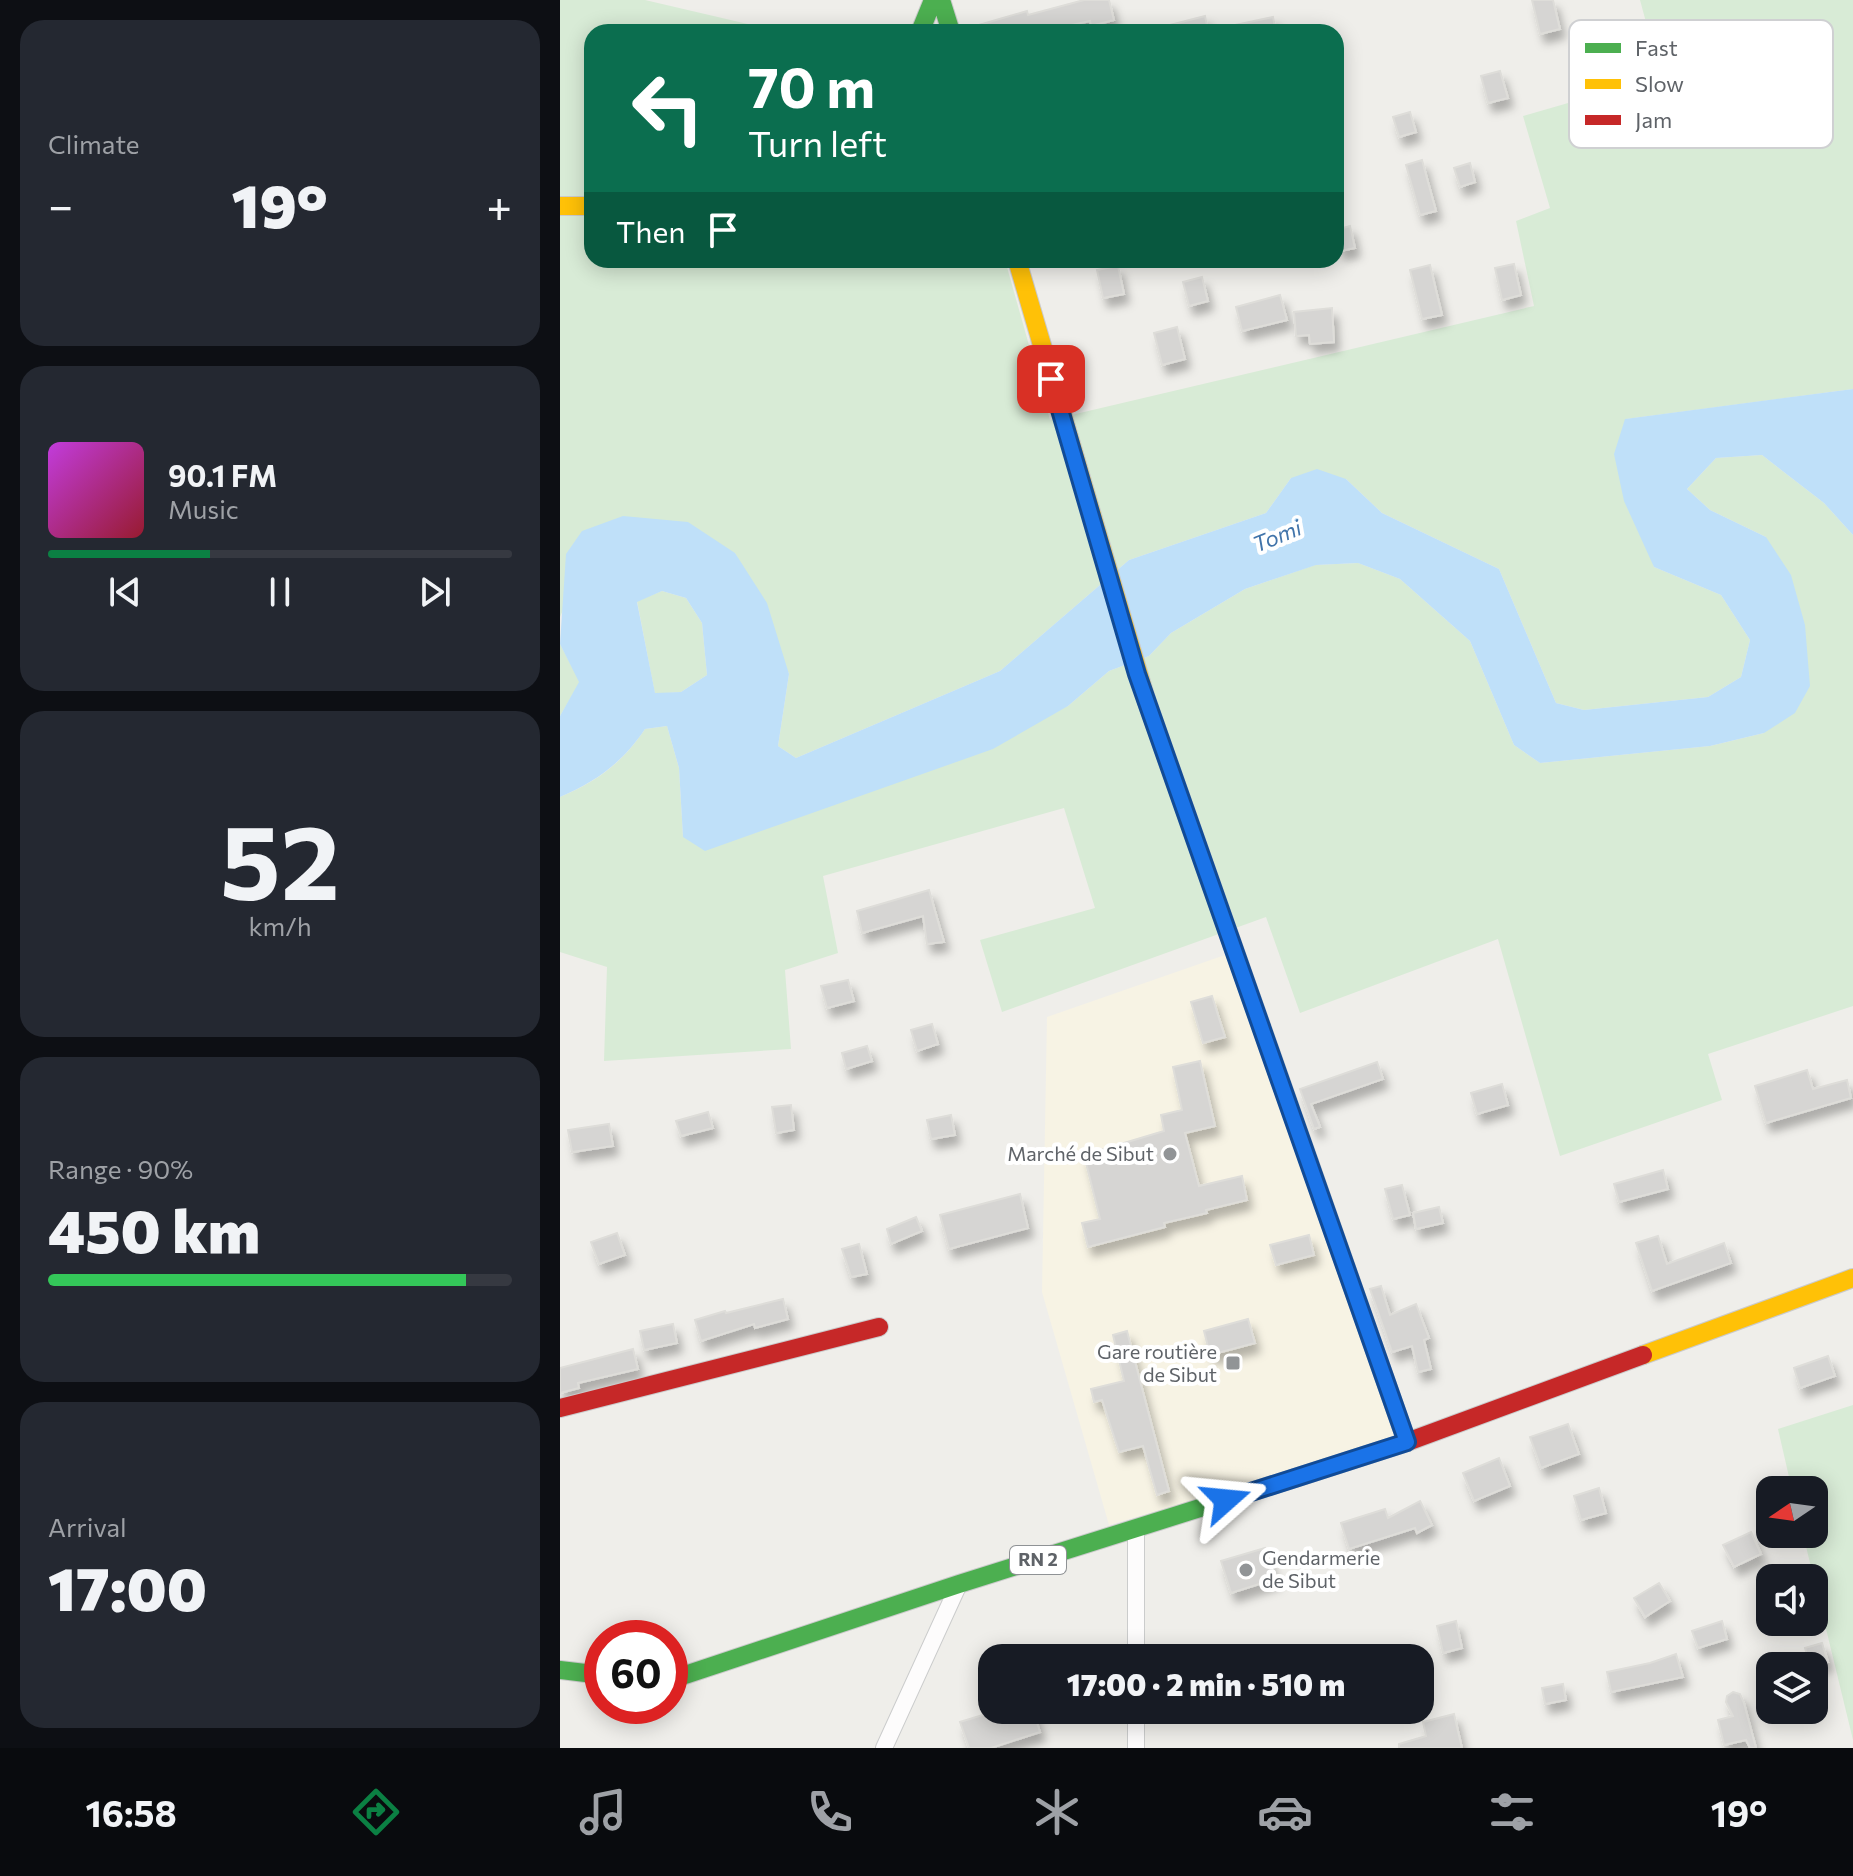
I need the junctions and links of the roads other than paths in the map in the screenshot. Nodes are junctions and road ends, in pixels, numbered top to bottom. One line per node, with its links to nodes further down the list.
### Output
1 (933, 0): 3 (main road)
2 (941, 0): 4 (main road)
3 (923, 24)
4 (948, 24)
5 (560, 206): 6 (main road)
6 (584, 206)
7 (1019, 268): 11 (main road)
8 (1853, 1278): 11 (main road, RN 2)
9 (879, 1327): 10 (main road)
10 (560, 1408)
11 (1407, 1442): 12 (main road, RN 2)
12 (1136, 1530): 13 (main road, RN 2); 14 (street)
13 (959, 1584): 17 (main road, RN 2); 19 (street)
14 (1136, 1644)
15 (560, 1670): 16 (main road)
16 (584, 1673)
17 (688, 1674)
18 (1136, 1724): 20 (street)
19 (884, 1748)
20 (1136, 1748)

